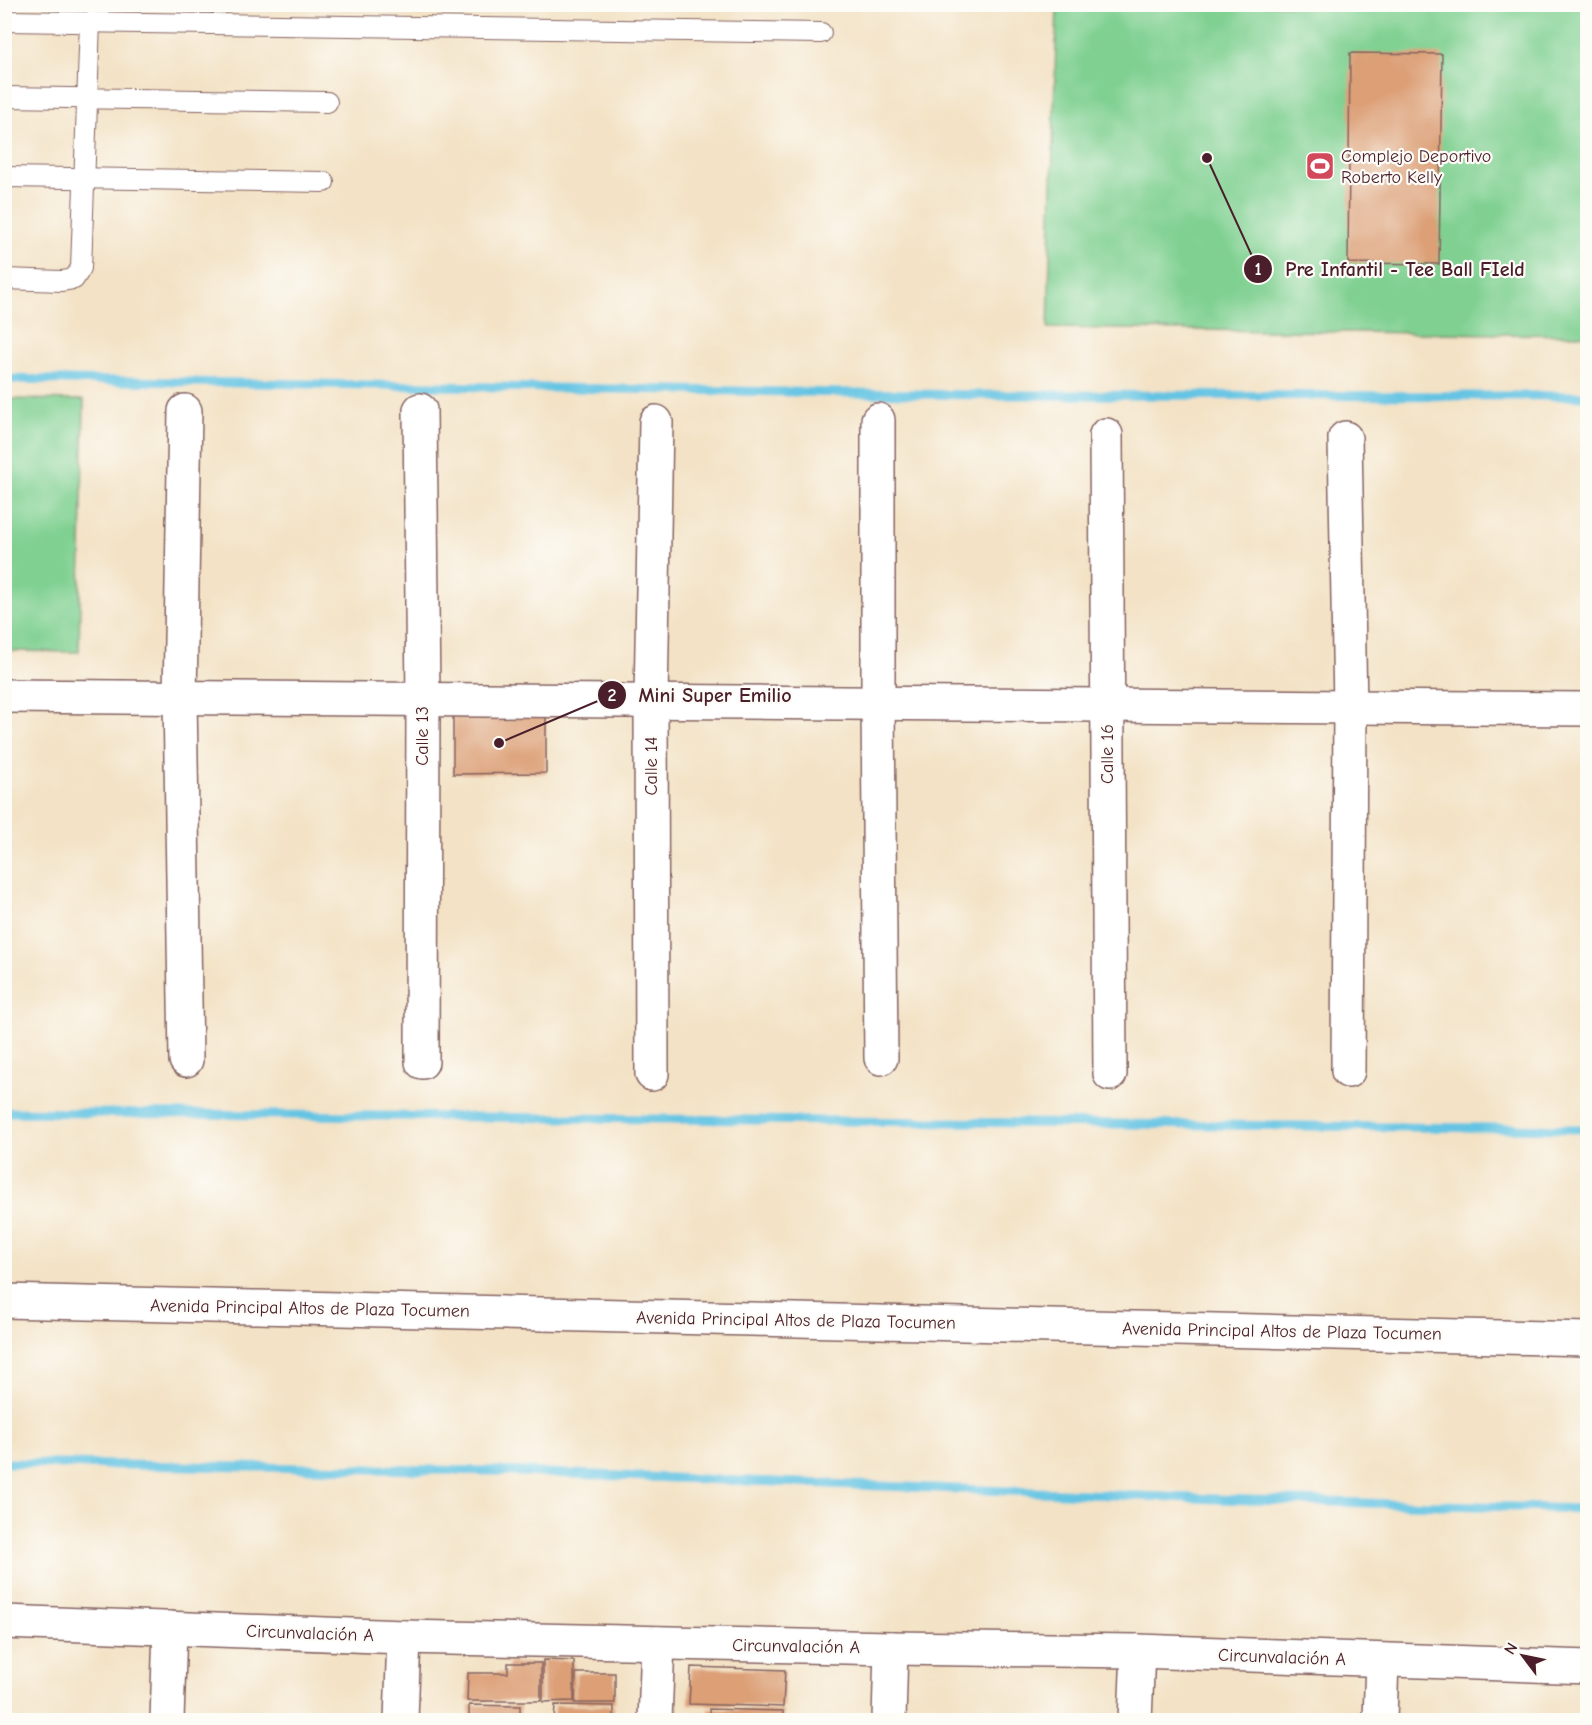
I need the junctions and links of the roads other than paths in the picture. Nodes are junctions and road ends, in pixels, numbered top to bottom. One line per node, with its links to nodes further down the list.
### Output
1 (4, 21): 2 (lane)
2 (90, 22): 3 (lane); 5 (lane)
3 (821, 33)
4 (4, 97): 5 (lane)
5 (87, 97): 6 (lane); 8 (lane)
6 (327, 102)
7 (4, 177): 8 (lane)
8 (84, 178): 9 (lane); 10 (lane)
9 (324, 182)
10 (4, 279)
11 (420, 410): 19 (street, Calle 13)
12 (185, 411): 18 (street)
13 (878, 420): 21 (street)
14 (656, 422): 20 (street, Calle 14)
15 (1106, 435): 22 (street, Calle 16)
16 (1346, 438): 23 (street)
17 (4, 696): 18 (street)
18 (180, 698): 19 (street); 26 (street)
19 (423, 700): 20 (street); 27 (street, Calle 13)
20 (651, 700): 21 (street); 29 (street, Calle 14)
21 (878, 704): 22 (street); 25 (street)
22 (1107, 706): 23 (street); 30 (street, Calle 16)
23 (1350, 707): 24 (street); 28 (street)
24 (1587, 709)
25 (881, 1058)
26 (186, 1060)
27 (422, 1062)
28 (1348, 1071)
29 (651, 1074)
30 (1110, 1074)
31 (4, 1301): 32 (street, Avenida Principal Altos de Plaza Tocumen)
32 (1587, 1339)
33 (4, 1622): 34 (street, Circunvalación A)
34 (170, 1628): 35 (street, Circunvalación A); 41 (street)
35 (404, 1637): 36 (street, Circunvalación A); 42 (street)
36 (658, 1643): 37 (street, Circunvalación A); 43 (street)
37 (891, 1648): 38 (street, Circunvalación A); 44 (street)
38 (1138, 1651): 39 (street, Circunvalación A); 45 (street)
39 (1382, 1661): 40 (street, Circunvalación A); 46 (street)
40 (1587, 1667)
41 (167, 1720)
42 (401, 1720)
43 (655, 1720)
44 (889, 1720)
45 (1135, 1720)
46 (1380, 1720)

